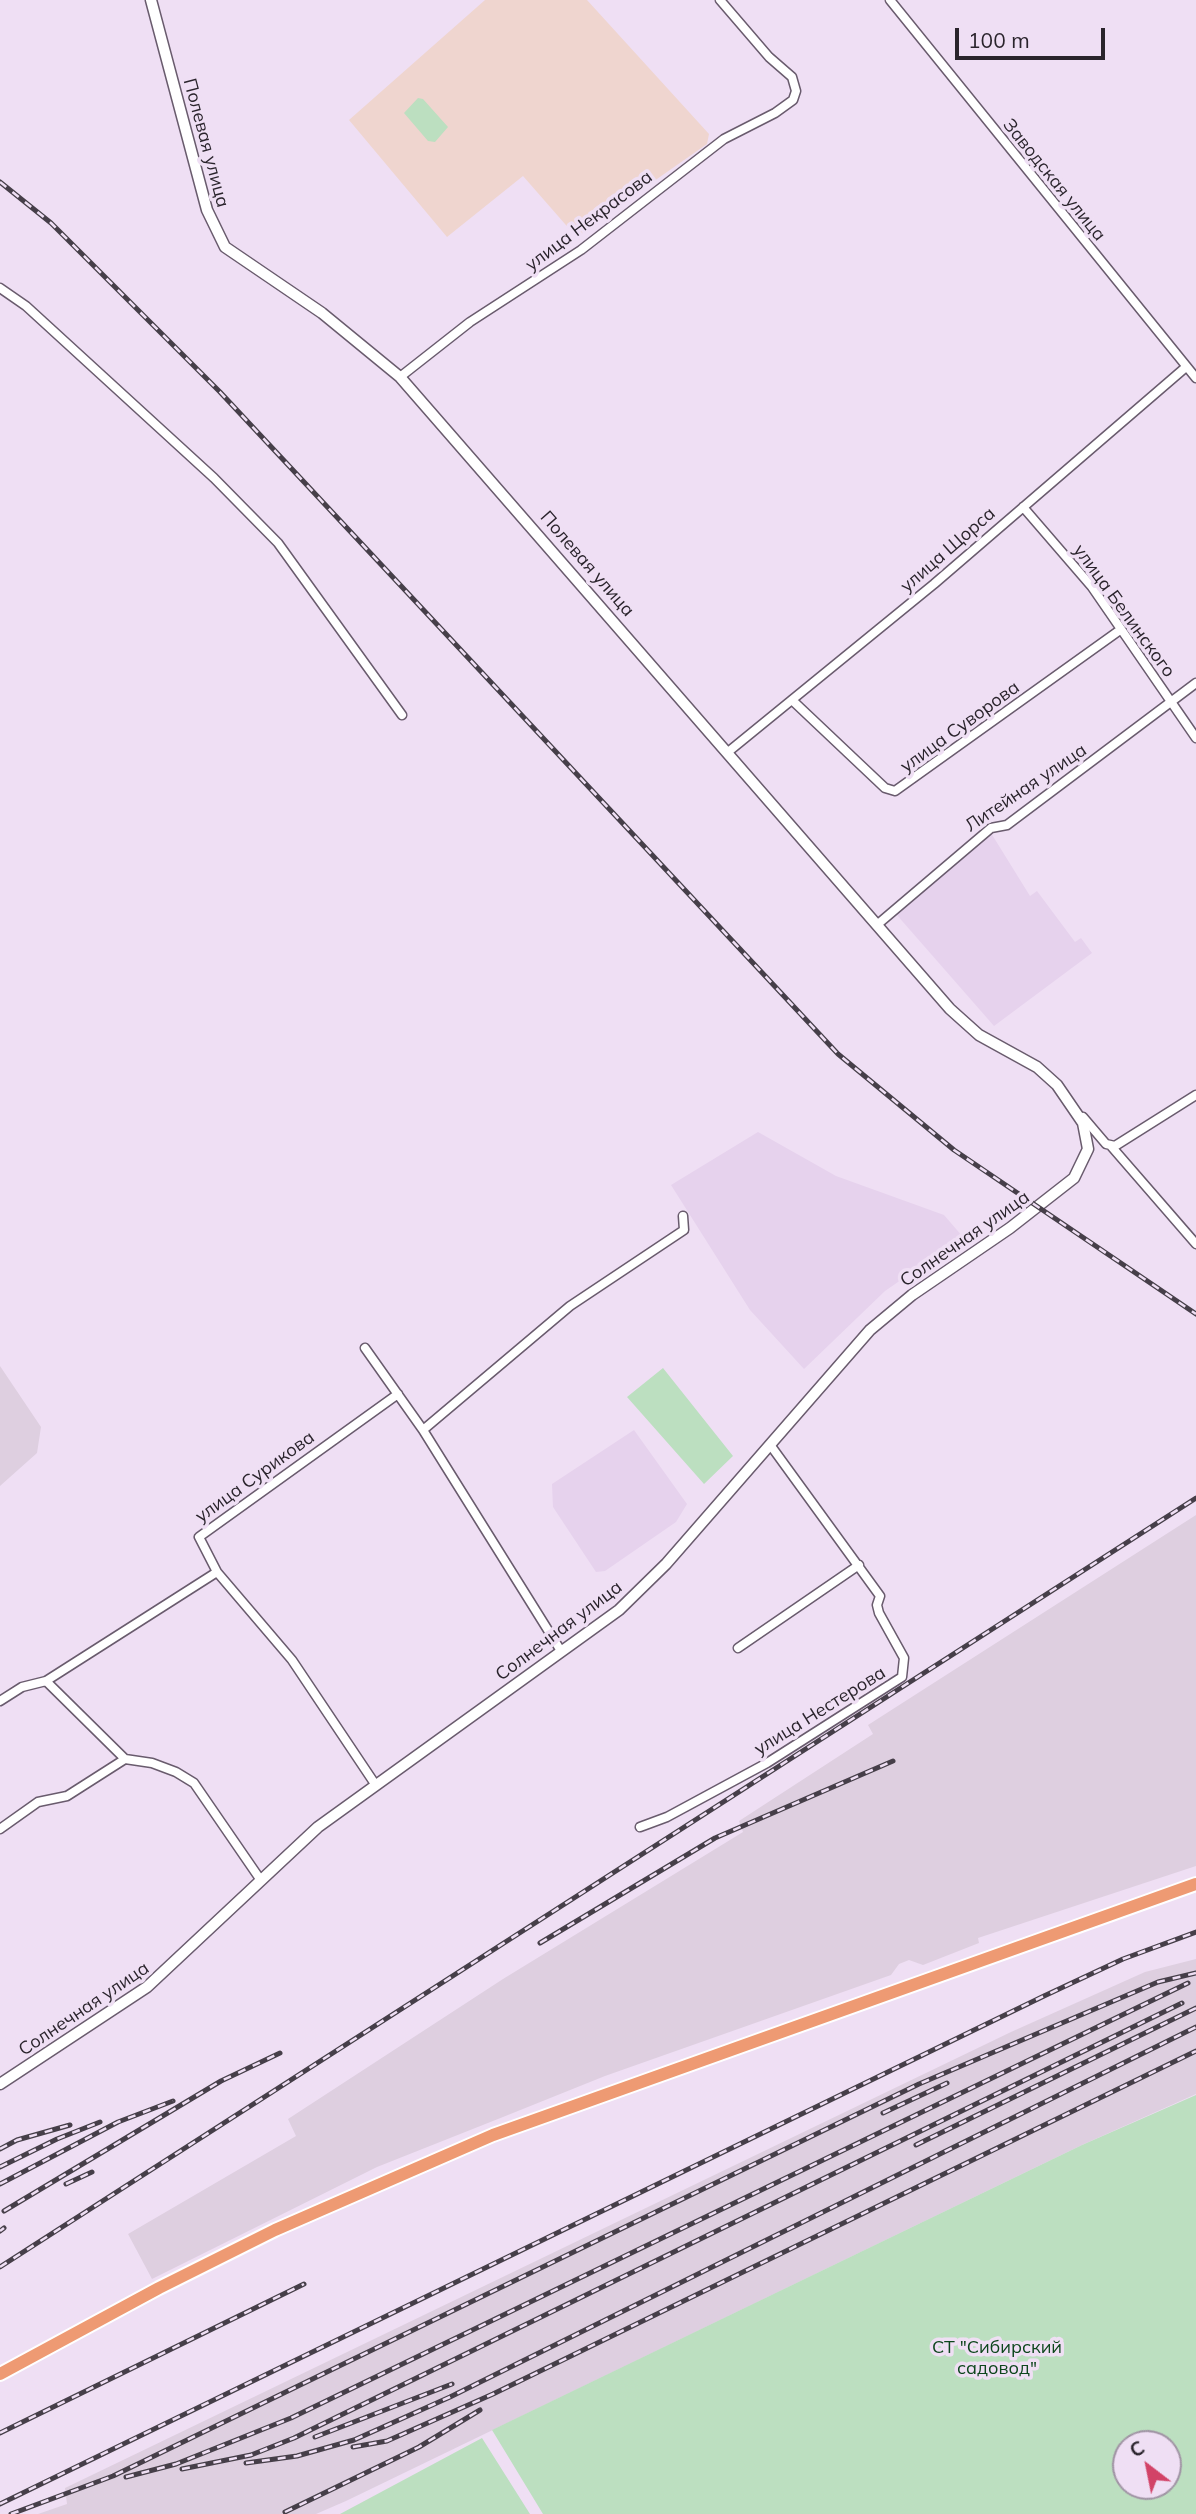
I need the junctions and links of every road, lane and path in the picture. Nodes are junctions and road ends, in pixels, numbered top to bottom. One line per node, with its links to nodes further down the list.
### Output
1 (150, 0): 6 (street, Полевая улица)
2 (720, 0): 6 (street, улица Некрасова)
3 (890, 0): 5 (street, Заводская улица)
4 (0, 288): 13 (street)
5 (1186, 368): 7 (street, Заводская улица); 8 (street, улица Щорса)
6 (400, 377): 15 (street, Полевая улица)
7 (1196, 378)
8 (1023, 507): 9 (street, улица Белинского); 11 (street, улица Щорса)
9 (1121, 630): 11 (street, улица Суворова); 12 (street, улица Белинского)
10 (1196, 683): 12 (street, Литейная улица)
11 (793, 701): 15 (street, улица Щорса)
12 (1171, 702): 14 (street, улица Белинского); 16 (street, Литейная улица)
13 (402, 715)
14 (1196, 738)
15 (728, 752): 16 (street, Полевая улица)
16 (878, 924): 18 (street, Полевая улица)
17 (1196, 1095): 19 (street)
18 (1078, 1112): 19 (street); 25 (street, Солнечная улица)
19 (1111, 1146): 21 (street)
20 (683, 1216): 24 (street)
21 (1196, 1244)
22 (365, 1348): 23 (street)
23 (398, 1394): 24 (street); 27 (street, улица Сурикова)
24 (422, 1430): 29 (street)
25 (771, 1446): 26 (street, улица Нестерова); 29 (street, Солнечная улица)
26 (859, 1565): 28 (street); 34 (street, улица Нестерова)
27 (217, 1572): 30 (street); 33 (street)
28 (738, 1648)
29 (561, 1651): 33 (street, Солнечная улица)
30 (46, 1681): 31 (street); 32 (street)
31 (0, 1701)
32 (125, 1759): 35 (street); 36 (street)
33 (375, 1784): 36 (street, Солнечная улица)
34 (640, 1827)
35 (0, 1829)
36 (260, 1879): 38 (street, Солнечная улица)
37 (1196, 1884): 39 (highway)
38 (0, 2084)
39 (0, 2374)

